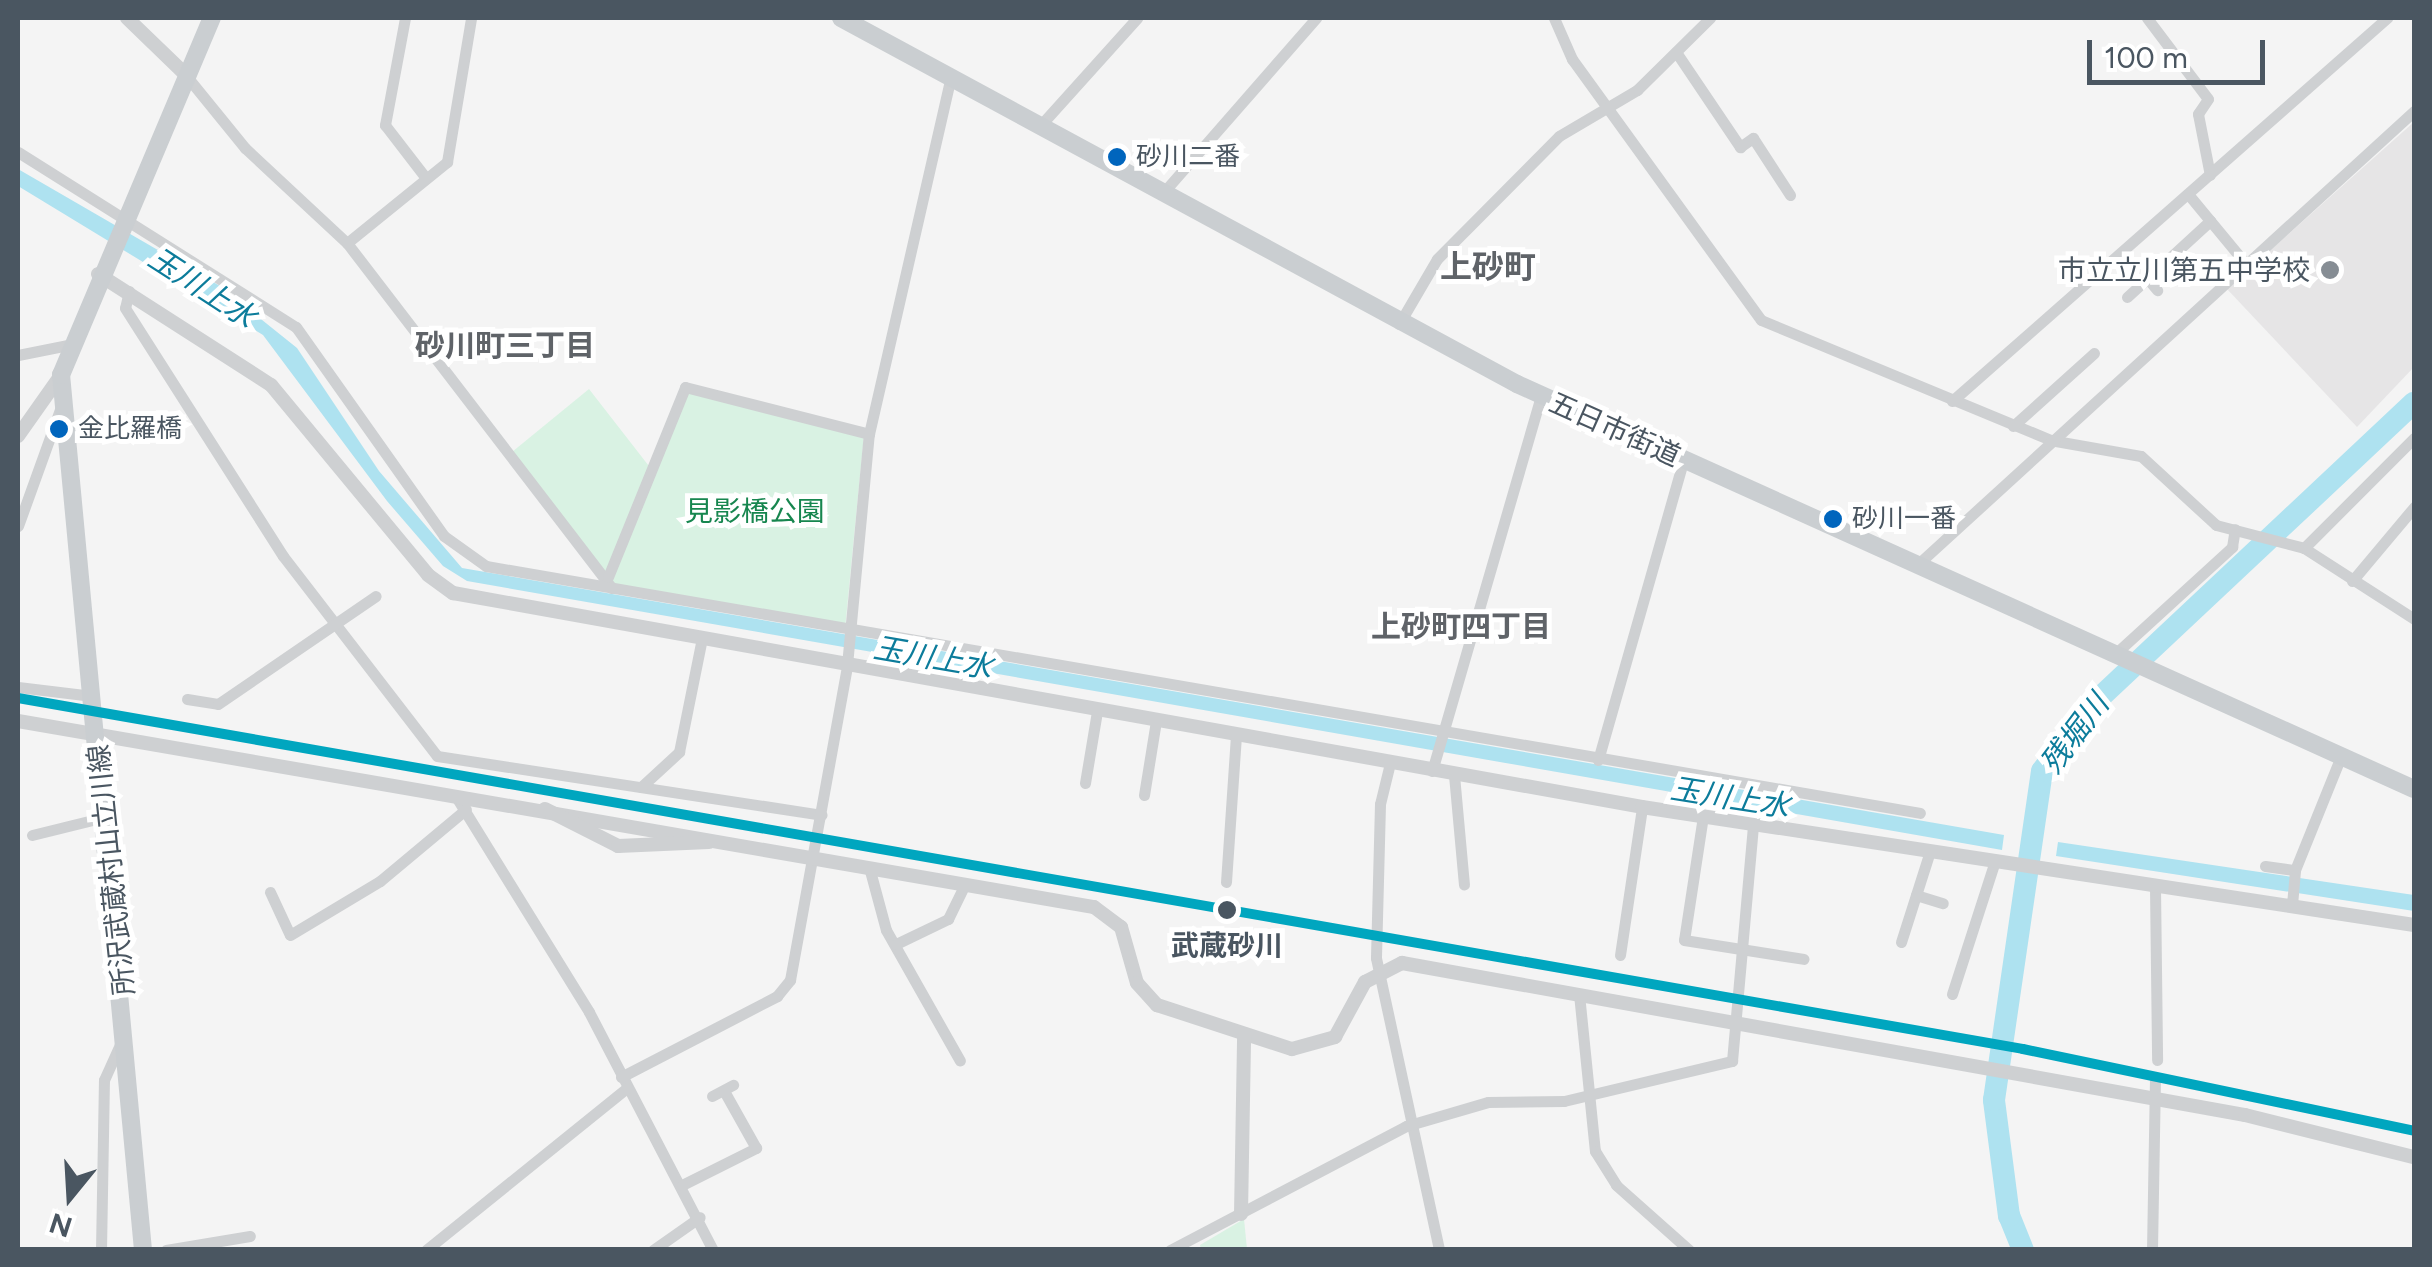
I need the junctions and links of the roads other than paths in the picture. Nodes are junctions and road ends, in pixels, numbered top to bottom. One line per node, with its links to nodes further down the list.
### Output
1 (128, 18): 13 (street)
2 (212, 18): 13 (main road)
3 (405, 18): 20 (street)
4 (471, 18): 20 (street)
5 (844, 18): 14 (main road, 五日市街道)
6 (1137, 18): 17 (street)
7 (1316, 18): 21 (street)
8 (1554, 18): 15 (street)
9 (1710, 18): 12 (street)
10 (2146, 18): 19 (street)
11 (2387, 18): 19 (street)
12 (1676, 52): 15 (street); 23 (street)
13 (184, 74): 24 (main road); 26 (street)
14 (951, 77): 17 (main road, 五日市街道); 42 (street)
15 (1610, 108): 33 (street); 40 (street)
16 (2414, 111): 27 (street)
17 (1039, 126): 21 (main road, 五日市街道)
18 (18, 152): 24 (street)
19 (2210, 175): 22 (street)
20 (426, 178): 26 (street)
21 (1162, 194): 33 (main road, 五日市街道)
22 (2188, 194): 25 (street); 40 (street)
23 (1790, 196)
24 (122, 217): 28 (main road, 所沢武蔵村山立川線); 53 (street)
25 (2210, 221): 27 (street); 29 (street)
26 (347, 243): 53 (street)
27 (2245, 263): 45 (street)
28 (101, 266): 31 (street); 34 (main road, 所沢武蔵村山立川線)
29 (2147, 278): 30 (street); 32 (street)
30 (2157, 290)
31 (129, 292): 56 (street); 58 (street)
32 (2127, 297)
33 (1399, 324): 38 (main road, 五日市街道)
34 (68, 344): 36 (street); 37 (main road, 所沢武蔵村山立川線)
35 (2094, 353): 41 (street)
36 (18, 355)
37 (61, 375): 39 (main road, 所沢武蔵村山立川線); 43 (street)
38 (1541, 396): 46 (main road, 五日市街道); 69 (street)
39 (64, 401): 48 (street); 62 (main road, 所沢武蔵村山立川線)
40 (1952, 401): 41 (street)
41 (2013, 426): 45 (street)
42 (869, 434): 53 (street); 57 (street)
43 (18, 436)
44 (2414, 438): 50 (street)
45 (2050, 440): 49 (street); 51 (street)
46 (1684, 459): 51 (main road, 五日市街道); 71 (street)
47 (2414, 507): 52 (street)
48 (18, 526)
49 (2235, 529): 50 (street); 59 (street)
50 (2299, 546): 52 (street)
51 (1917, 564): 59 (main road, 五日市街道)
52 (2352, 581): 55 (street)
53 (610, 583): 57 (street)
54 (376, 596): 56 (street)
55 (2414, 619)
56 (332, 624): 63 (street); 76 (street)
57 (850, 630): 60 (street); 69 (street)
58 (702, 638): 60 (street); 76 (street)
59 (2119, 656): 70 (main road, 五日市街道)
60 (846, 662): 64 (street); 84 (street)
61 (18, 686): 62 (street)
62 (92, 696): 67 (main road, 所沢武蔵村山立川線)
63 (187, 699)
64 (1097, 711): 66 (street); 75 (street)
65 (18, 721): 67 (street)
66 (1156, 721): 68 (street); 79 (street)
67 (97, 734): 78 (street); 86 (main road, 所沢武蔵村山立川線)
68 (1236, 736): 72 (street); 96 (street)
69 (1440, 738): 71 (street); 73 (street)
70 (2342, 756): 77 (main road, 五日市街道); 95 (street)
71 (1598, 760): 83 (street)
72 (1390, 763): 73 (street); 110 (street)
73 (1433, 768): 74 (street)
74 (1454, 775): 80 (street); 98 (street)
75 (1085, 783)
76 (642, 787): 84 (street)
77 (2414, 789)
78 (456, 795): 81 (street); 82 (street)
79 (1144, 796)
80 (1642, 807): 85 (street); 108 (street)
81 (545, 808): 89 (street); 89 (street)
82 (466, 809): 100 (street); 119 (street)
83 (1920, 813)
84 (821, 815): 91 (street)
85 (1703, 816): 87 (street); 107 (street)
86 (106, 817): 88 (street); 114 (main road, 所沢武蔵村山立川線)
87 (1753, 824): 90 (street); 107 (street)
88 (32, 835)
89 (715, 841): 91 (street)
90 (1930, 851): 92 (street); 101 (street)
91 (812, 858): 94 (street); 119 (street)
92 (2002, 862): 99 (street); 112 (street)
93 (2265, 866): 95 (street)
94 (869, 868): 97 (street); 106 (street)
95 (2295, 873): 102 (street)
96 (1226, 882)
97 (964, 884): 106 (street); 115 (street)
98 (1464, 885)
99 (2154, 887): 102 (street); 117 (street)
100 (270, 892)
101 (1916, 895): 103 (street); 105 (street)
102 (2292, 899): 104 (street)
103 (1943, 903)
104 (2414, 925)
105 (1901, 942)
106 (896, 944): 116 (street)
107 (1742, 950): 109 (street); 113 (street)
108 (1620, 955)
109 (1804, 959)
110 (1381, 969): 111 (street); 115 (street); 123 (street)
111 (1579, 994): 113 (street); 121 (street)
112 (1952, 994)
113 (1735, 1023): 121 (street); 122 (street)
114 (127, 1031): 129 (street); 130 (main road, 所沢武蔵村山立川線)
115 (1244, 1034): 126 (street)
116 (960, 1060)
117 (2157, 1060)
118 (2156, 1078): 122 (street)
119 (624, 1083): 125 (street); 132 (street)
120 (723, 1091): 125 (street)
121 (1589, 1095): 123 (street); 137 (street)
122 (2152, 1099): 124 (street); 138 (street)
123 (1406, 1126): 126 (street); 136 (street)
124 (2414, 1157)
125 (682, 1185): 127 (street)
126 (1241, 1214): 135 (street)
127 (700, 1217): 133 (street); 134 (street)
128 (250, 1236): 131 (street)
129 (101, 1250)
130 (143, 1250)
131 (166, 1250)
132 (426, 1250)
133 (652, 1250)
134 (713, 1250)
135 (1170, 1250)
136 (1439, 1250)
137 (1689, 1250)
138 (2152, 1250)

